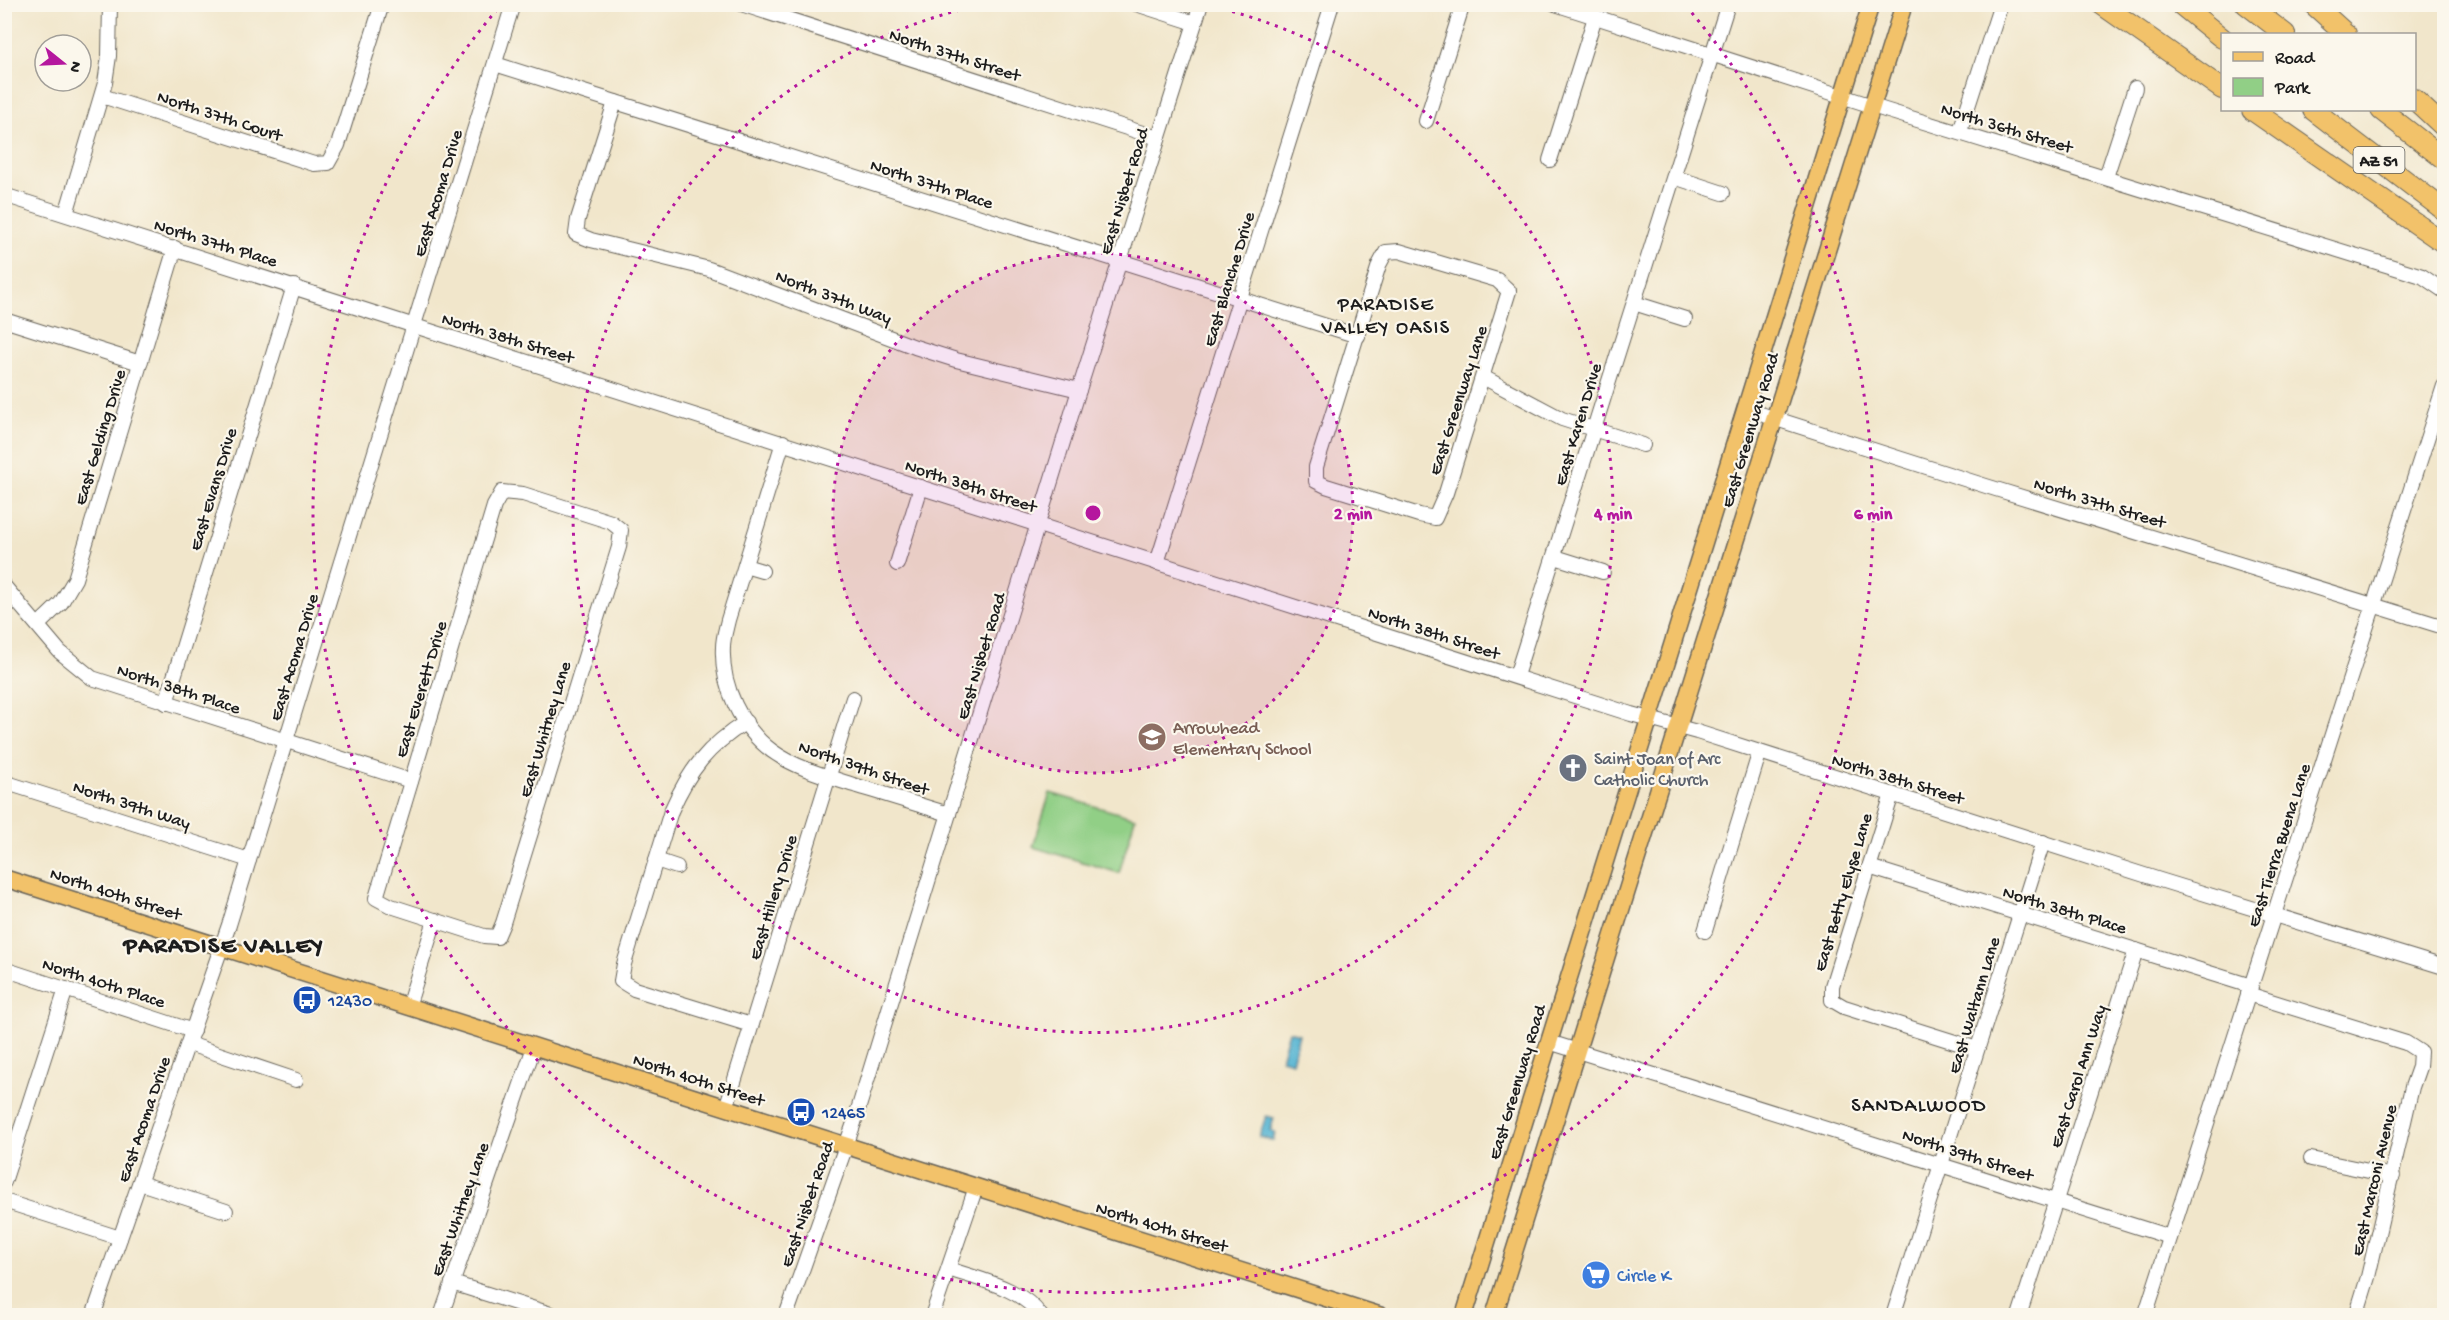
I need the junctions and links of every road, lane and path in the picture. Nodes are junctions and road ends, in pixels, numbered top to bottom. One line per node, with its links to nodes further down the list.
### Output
1 (110, 4): 27 (street)
2 (382, 4): 27 (street, North 37th Court)
3 (513, 4): 24 (street, East Acoma Drive)
4 (741, 4): 38 (street, North 37th Street)
5 (1136, 4): 19 (street)
6 (1201, 4): 19 (street, East Nisbet Road)
7 (1332, 4): 52 (street, East Blanche Drive)
8 (1463, 4): 35 (street)
9 (1555, 4): 18 (street, North 36th Street)
10 (1728, 4): 23 (street, East Karen Drive)
11 (1871, 4): 28 (main road, East Greenway Road)
12 (1904, 4): 31 (main road, East Greenway Road)
13 (2001, 4): 37 (street)
14 (2101, 4): 26 (highway)
15 (2180, 4): 22 (highway)
16 (2247, 4): 20 (highway)
17 (2313, 4): 21 (highway)
18 (1595, 17): 23 (street, North 36th Street); 40 (street)
19 (1194, 23): 38 (street, East Nisbet Road)
20 (2284, 33)
21 (2345, 33)
22 (2221, 36)
23 (1712, 54): 28 (street, North 36th Street); 41 (street, East Karen Drive)
24 (495, 64): 30 (street, North 37th Place); 56 (street, East Acoma Drive)
25 (2135, 88): 42 (street)
26 (2221, 88)
27 (102, 96): 46 (street)
28 (1843, 96): 31 (street, North 36th Street); 62 (main road, East Greenway Road)
29 (2416, 100): 36 (highway)
30 (615, 102): 49 (street, North 37th Place); 61 (street, North 37th Way)
31 (1871, 105): 37 (street, North 36th Street); 63 (main road, East Greenway Road)
32 (2253, 111): 47 (highway)
33 (2314, 111): 45 (highway, AZ 51)
34 (2382, 111): 39 (highway, AZ 51)
35 (1426, 121)
36 (2445, 127)
37 (1960, 131): 42 (street, North 36th Street)
38 (1158, 138): 49 (street, East Nisbet Road)
39 (2445, 159)
40 (1550, 160)
41 (1674, 177): 43 (street); 53 (street, East Karen Drive)
42 (2106, 177): 51 (street, North 36th Street)
43 (1723, 193)
44 (4, 195): 46 (street, North 37th Place)
45 (2445, 210)
46 (66, 214): 48 (street, North 37th Place)
47 (2445, 243)
48 (176, 248): 50 (street, North 37th Place); 58 (street, East Gelding Drive)
49 (1119, 261): 52 (street, North 37th Place); 61 (street, East Nisbet Road)
50 (294, 286): 56 (street, North 37th Place); 82 (street, East Evans Drive)
51 (2445, 291)
52 (1241, 300): 57 (street, North 37th Place); 71 (street, East Blanche Drive)
53 (1634, 303): 54 (street); 64 (street, East Karen Drive)
54 (1684, 319)
55 (4, 320): 58 (street)
56 (415, 327): 65 (street, North 38th Street); 86 (street, East Acoma Drive)
57 (1358, 336): 59 (street, East Greenway Lane); 59 (street, East Greenway Lane)
58 (140, 363): 78 (street, East Gelding Drive)
59 (1483, 377): 64 (street)
60 (2445, 386): 77 (street, East Tierra Buena Lane)
61 (1079, 390): 68 (street, East Nisbet Road)
62 (1745, 409): 63 (street, North 37th Street); 83 (main road, East Greenway Road)
63 (1773, 418): 77 (street, North 37th Street); 85 (main road, East Greenway Road)
64 (1595, 429): 66 (street); 70 (street, East Karen Drive)
65 (783, 442): 67 (street, North 38th Street); 73 (street, North 39th Street)
66 (1643, 445)
67 (921, 487): 68 (street, North 38th Street); 72 (street)
68 (1039, 526): 71 (street, North 38th Street); 92 (street, East Nisbet Road)
69 (621, 530): 90 (street, East Everett Drive); 103 (street, East Whitney Lane)
70 (1555, 557): 75 (street); 80 (street, East Karen Drive)
71 (1157, 563): 80 (street, North 38th Street)
72 (897, 564)
73 (745, 566): 74 (street); 84 (street, North 39th Street)
74 (762, 571)
75 (1603, 572)
76 (4, 586): 78 (street, North 38th Place)
77 (2374, 605): 79 (street, North 37th Street); 102 (street, East Tierra Buena Lane)
78 (38, 625): 82 (street, North 38th Place)
79 (2445, 627)
80 (1516, 676): 83 (street, North 38th Street)
81 (853, 698): 88 (street, East Hillery Drive)
82 (166, 703): 86 (street, North 38th Place)
83 (1648, 719): 85 (street, North 38th Street); 94 (main road, East Greenway Road)
84 (746, 722): 88 (street, North 39th Street); 96 (street)
85 (1677, 727): 87 (street, North 38th Street); 99 (main road, East Greenway Road)
86 (286, 741): 90 (street, North 38th Place); 95 (street, East Acoma Drive)
87 (1759, 753): 91 (street, North 38th Street); 104 (street)
88 (828, 777): 92 (street, North 39th Street); 112 (street, East Hillery Drive)
89 (4, 782): 95 (street, North 39th Way)
90 (411, 782): 103 (street, East Everett Drive)
91 (1892, 794): 93 (street, North 38th Street); 98 (street, East Betty Elyse Lane)
92 (950, 814): 121 (street, East Nisbet Road)
93 (2043, 842): 101 (street, East Waltann Lane); 102 (street, North 38th Street)
94 (1605, 859): 99 (main road); 114 (main road, East Greenway Road)
95 (249, 860): 105 (street, East Acoma Drive)
96 (656, 860): 97 (street); 112 (street)
97 (677, 867)
98 (1869, 867): 101 (street, North 38th Place); 116 (street, East Betty Elyse Lane)
99 (1633, 868): 117 (main road, East Greenway Road)
100 (4, 878): 105 (main road, North 40th Street)
101 (2020, 914): 106 (street, North 38th Place); 116 (street, East Waltann Lane)
102 (2274, 914): 107 (street, North 38th Street); 110 (street, East Tierra Buena Lane)
103 (435, 920): 111 (street)
104 (1705, 931)
105 (221, 947): 111 (main road, North 40th Street); 113 (street, East Acoma Drive)
106 (2136, 950): 110 (street, North 38th Place); 129 (street, East Carol Ann Way)
107 (2445, 967)
108 (4, 969): 109 (street, North 40th Place)
109 (66, 988): 113 (street, North 40th Place); 125 (street)
110 (2249, 990): 118 (street, North 38th Place); 131 (street, East Tierra Buena Lane)
111 (408, 1007): 115 (main road, North 40th Street)
112 (751, 1025): 120 (street, East Hillery Drive)
113 (191, 1037): 119 (street, North 40th Place); 126 (street, East Acoma Drive)
114 (1549, 1042): 117 (street, North 39th Street); 142 (main road, East Greenway Road)
115 (534, 1047): 120 (main road, North 40th Street); 134 (street, East Whitney Lane)
116 (1977, 1049): 123 (street, East Waltann Lane)
117 (1577, 1050): 123 (street, North 39th Street); 143 (main road, East Greenway Road)
118 (2420, 1052): 124 (street, East Marconi Avenue)
119 (296, 1080)
120 (726, 1108): 121 (main road, North 40th Street)
121 (846, 1146): 127 (main road, North 40th Street); 138 (street, East Nisbet Road)
122 (2311, 1159): 124 (street)
123 (1941, 1165): 129 (street, North 39th Street); 144 (street, East Waltann Lane)
124 (2392, 1176): 147 (street, East Marconi Avenue)
125 (4, 1182)
126 (140, 1183): 130 (street); 132 (street, East Acoma Drive)
127 (976, 1187): 133 (street); 141 (main road, North 40th Street)
128 (4, 1201): 132 (street)
129 (2056, 1201): 131 (street, North 39th Street); 145 (street, East Carol Ann Way)
130 (226, 1211)
131 (2170, 1237): 146 (street, East Tierra Buena Lane)
132 (120, 1238): 135 (street, East Acoma Drive)
133 (948, 1269): 139 (street); 140 (street)
134 (452, 1283): 136 (street, East Whitney Lane); 137 (street)
135 (93, 1316)
136 (441, 1316)
137 (557, 1316)
138 (786, 1316)
139 (932, 1316)
140 (1041, 1316)
141 (1382, 1316)
142 (1464, 1316)
143 (1494, 1316)
144 (1893, 1316)
145 (2019, 1316)
146 (2145, 1316)
147 (2356, 1316)

